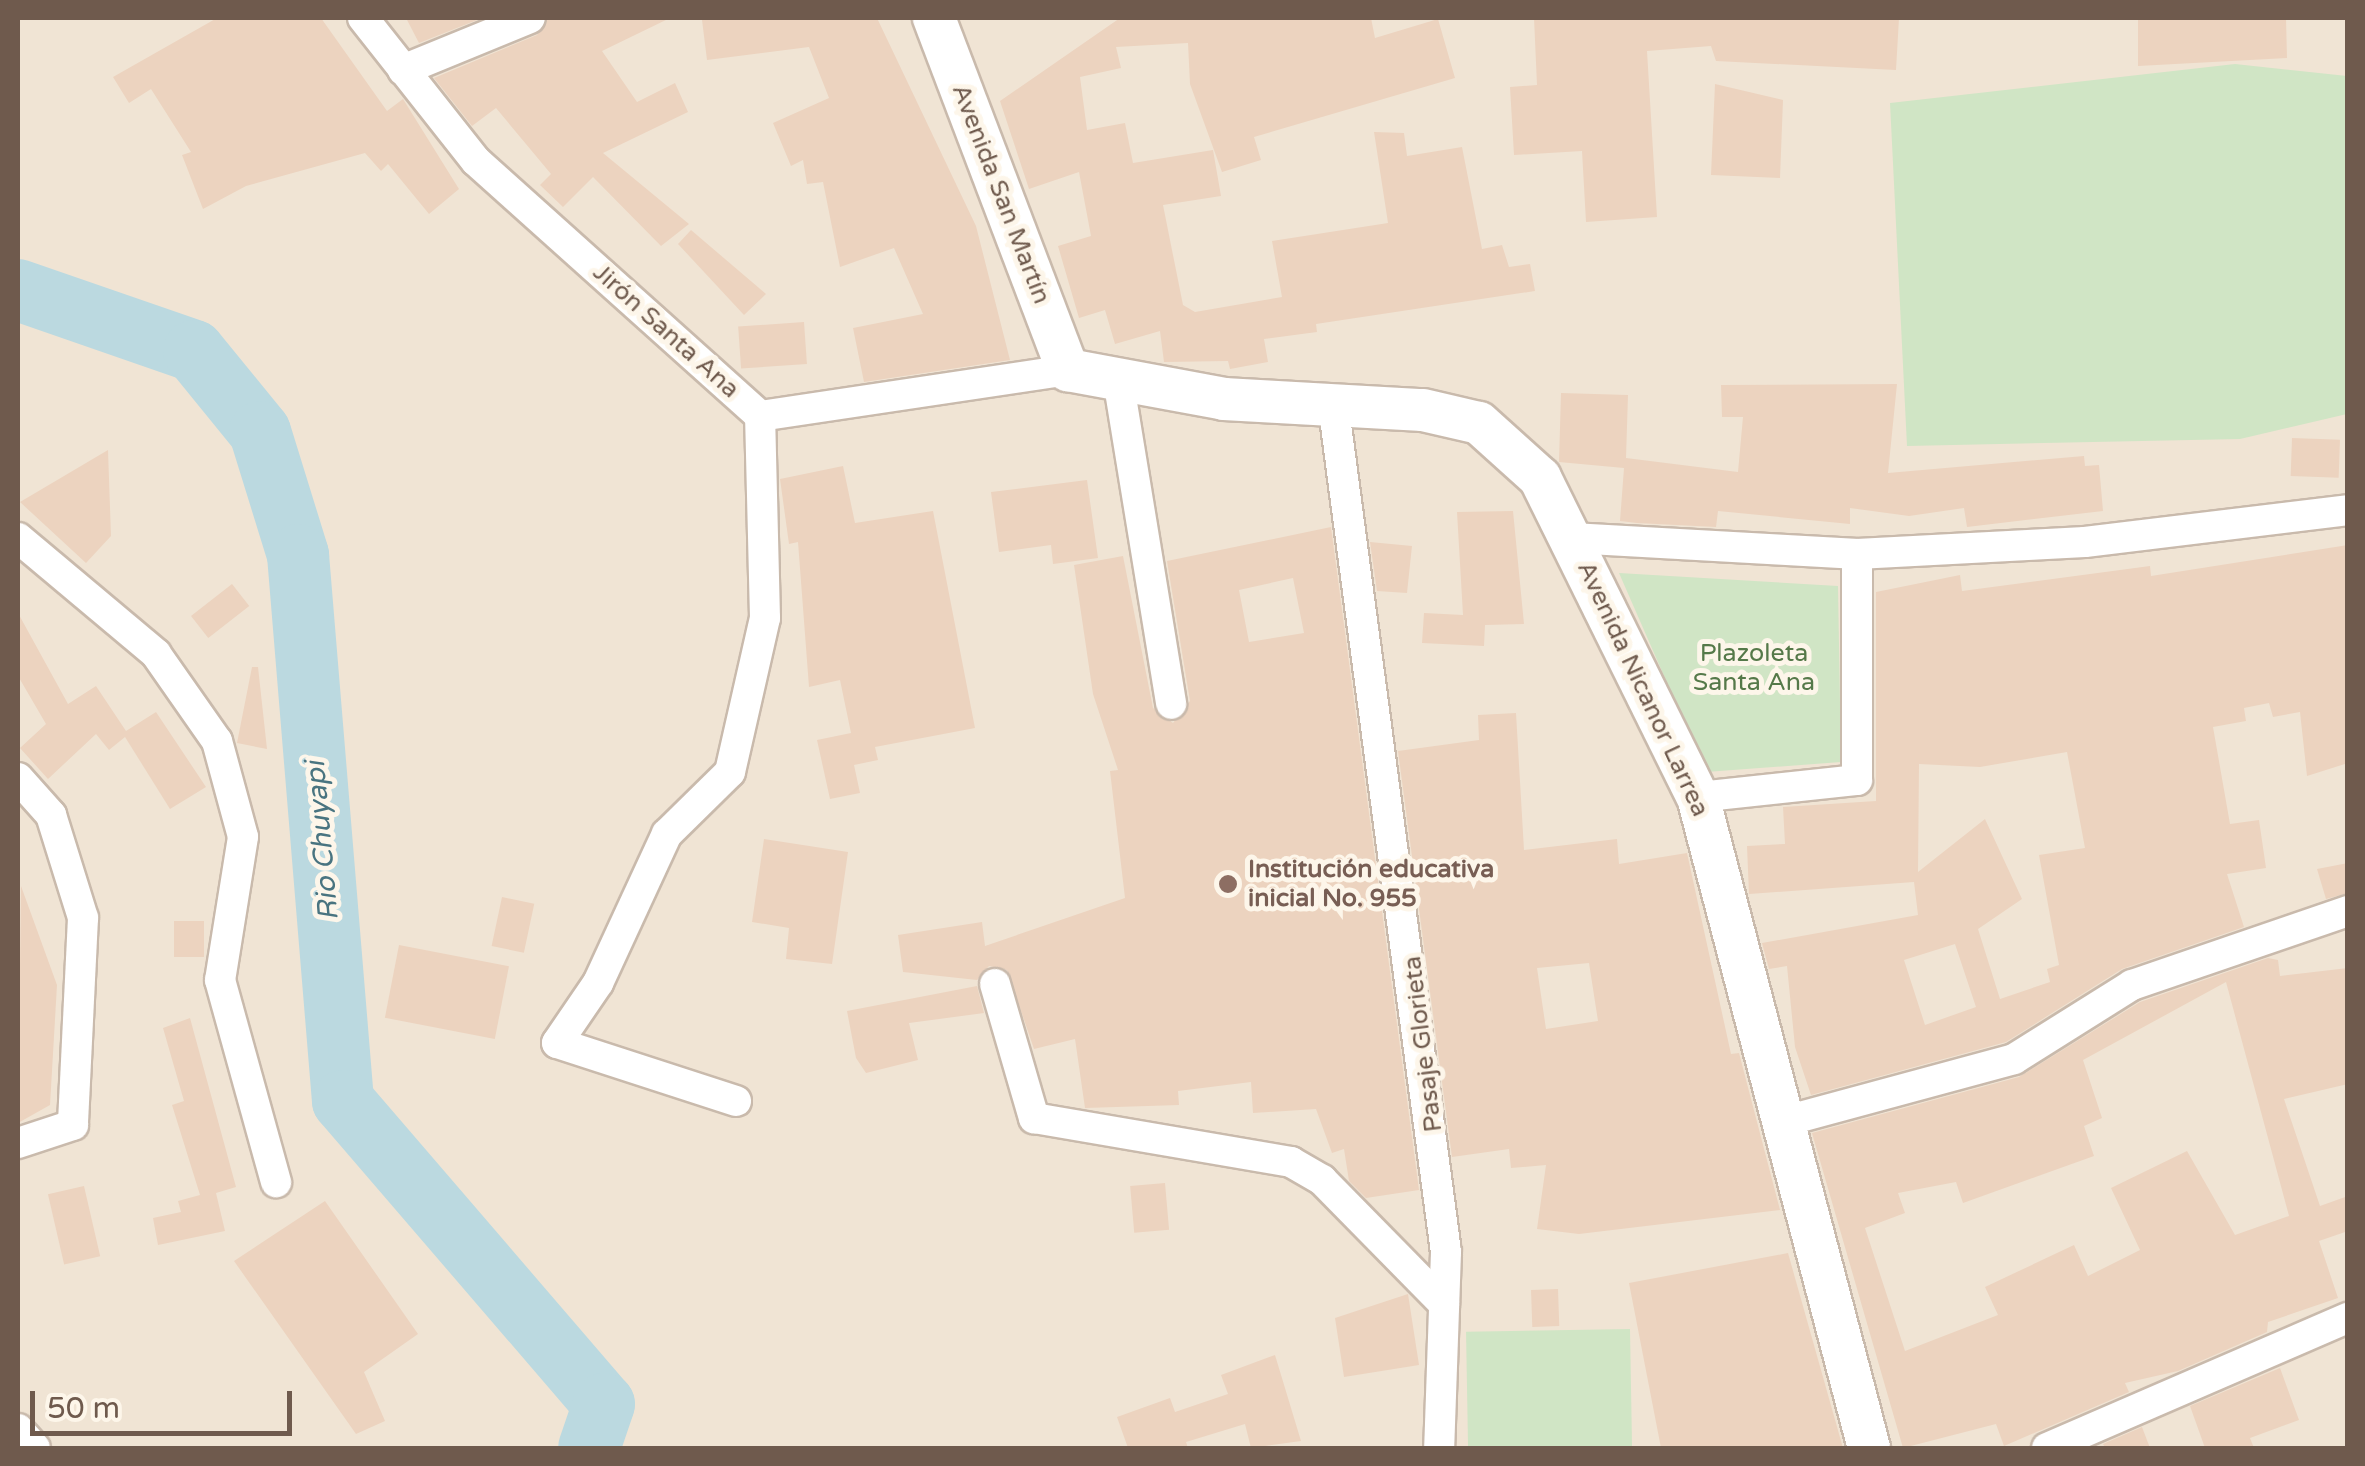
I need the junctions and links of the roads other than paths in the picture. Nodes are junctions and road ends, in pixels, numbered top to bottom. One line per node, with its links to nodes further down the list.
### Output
1 (363, 18): 4 (street, Jirón Santa Ana)
2 (530, 18): 4 (street)
3 (934, 18): 5 (main road, Avenida San Martín)
4 (403, 70): 8 (street, Jirón Santa Ana)
5 (1068, 370): 6 (main road, Avenida Nicanor Larrea); 8 (street, Jirón Santa Ana)
6 (1119, 384): 7 (main road, Avenida Nicanor Larrea); 13 (street)
7 (1333, 404): 11 (main road, Avenida Nicanor Larrea); 22 (street, Pasaje Glorieta)
8 (760, 416): 18 (street)
9 (2348, 510): 12 (street)
10 (18, 538): 21 (street)
11 (1573, 538): 12 (street); 15 (main road, Avenida Nicanor Larrea)
12 (1858, 554): 15 (street)
13 (1170, 704)
14 (18, 778): 20 (street)
15 (1698, 797): 19 (main road, Avenida Nicanor Larrea)
16 (2348, 912): 19 (street)
17 (995, 984): 22 (street)
18 (736, 1101)
19 (1785, 1121): 27 (main road, Avenida Nicanor Larrea)
20 (18, 1142)
21 (276, 1182)
22 (1444, 1304): 26 (street, Pasaje Glorieta)
23 (2348, 1318): 28 (street)
24 (18, 1429): 25 (street)
25 (35, 1448)
26 (1439, 1448)
27 (1868, 1448)
28 (2047, 1448)

